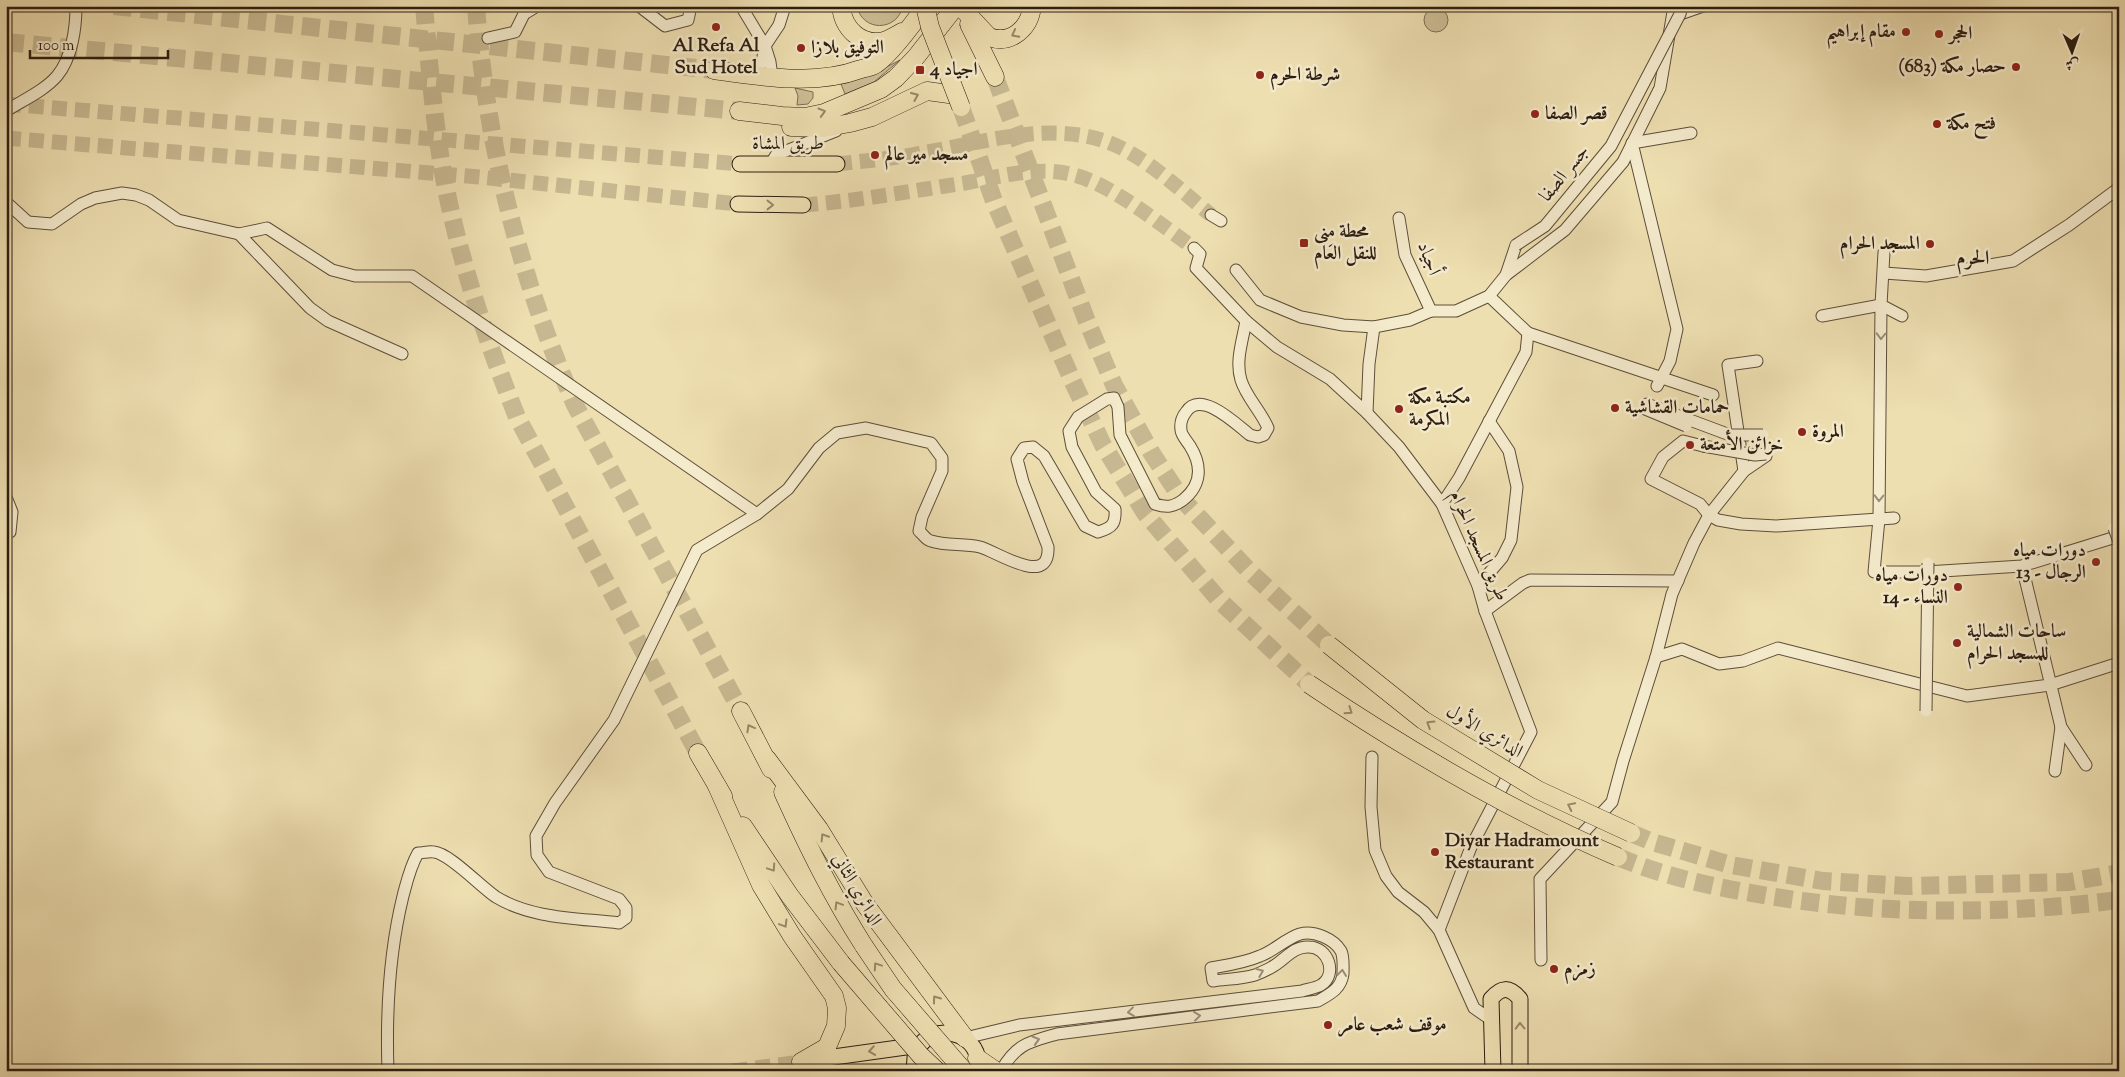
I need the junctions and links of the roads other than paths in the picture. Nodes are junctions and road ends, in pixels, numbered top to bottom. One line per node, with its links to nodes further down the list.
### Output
1 (76, 6): 23 (street)
2 (537, 6): 17 (street)
3 (639, 6): 4 (street)
4 (691, 6)
5 (742, 6): 18 (street)
6 (784, 6): 18 (street)
7 (841, 6): 16 (highway)
8 (920, 6): 15 (highway, bridge)
9 (925, 6): 15 (highway, bridge); 16 (highway)
10 (956, 6): 24 (highway, one-way to 10)
11 (960, 6): 12 (highway, one-way to 11); 22 (highway)
12 (1032, 6)
13 (1703, 6): 14 (street)
14 (1679, 9): 26 (street); 42 (street, جسر الصفا, bridge)
15 (930, 27): 24 (highway, one-way to 15, bridge)
16 (910, 28): 21 (highway)
17 (488, 38)
18 (765, 46): 20 (street); 21 (street)
19 (714, 70): 20 (highway)
20 (747, 75): 21 (highway)
21 (772, 77)
22 (995, 77)
23 (6, 111)
24 (850, 123): 29 (street)
25 (1690, 133): 26 (street)
26 (1632, 143): 42 (street); 53 (street)
27 (740, 164): 29 (main road, طريق المشاة)
28 (837, 164): 29 (main road, طريق المشاة)
29 (772, 165)
30 (2119, 188): 36 (street)
31 (6, 202): 37 (street)
32 (738, 204): 33 (main road, one-way to 33)
33 (803, 205)
34 (2061, 216): 36 (street)
35 (1399, 218): 45 (street, أجياد)
36 (2069, 225): 41 (street)
37 (239, 234): 51 (street); 62 (street)
38 (1197, 251): 48 (street, طريق المسجد الحرام)
39 (1884, 252): 41 (street)
40 (1236, 270): 49 (street)
41 (1884, 273): 44 (street)
42 (1506, 276): 43 (street)
43 (1489, 296): 45 (street); 50 (street)
44 (1881, 305): 46 (street); 47 (street); 65 (street, one-way to 65)
45 (1431, 311): 49 (street)
46 (1822, 316)
47 (1902, 316)
48 (1246, 321): 55 (street, طريق المسجد الحرام); 62 (street)
49 (1374, 327): 55 (street)
50 (1528, 333): 53 (street); 56 (street)
51 (402, 354)
52 (1758, 361): 59 (street)
53 (1659, 382): 54 (street)
54 (1713, 395)
55 (1367, 414): 61 (street, طريق المسجد الحرام)
56 (1489, 422): 61 (street); 72 (street)
57 (1763, 435): 58 (street, bridge)
58 (1683, 441): 59 (street, bridge); 63 (street)
59 (1744, 471): 63 (street)
60 (6, 497): 67 (street)
61 (1442, 504): 72 (street, طريق المسجد الحرام)
62 (757, 514): 97 (street)
63 (1709, 515): 65 (street); 71 (street)
64 (1894, 518): 65 (street)
65 (1878, 519): 70 (street)
66 (2116, 532): 68 (street, bridge); 70 (street)
67 (6, 534)
68 (2119, 542)
69 (1928, 563): 80 (street, bridge)
70 (2022, 566): 78 (street)
71 (1678, 581): 73 (street); 75 (street)
72 (1478, 586): 73 (street, طريق المسجد الحرام)
73 (1485, 611): 90 (street, طريق المسجد الحرام)
74 (1329, 645): 88 (highway, الدائري الأول, one-way to 74, bridge)
75 (1656, 657): 78 (street); 91 (street)
76 (2119, 663): 78 (street)
77 (1309, 684): 89 (highway, one-way to 89, bridge)
78 (2050, 685): 81 (street)
79 (741, 711): 84 (highway, الدائري الثاني, one-way to 79)
80 (1926, 711)
81 (2060, 727): 85 (street); 86 (street)
82 (698, 753): 87 (highway)
83 (1372, 757): 90 (street)
84 (767, 759): 93 (highway, one-way to 84); 100 (highway, الدائري الثاني, one-way to 84, bridge)
85 (2086, 765)
86 (2055, 772)
87 (717, 786): 95 (highway, one-way to 95); 99 (highway, one-way to 99, bridge)
88 (1631, 833)
89 (1618, 857)
90 (1439, 930): 92 (street)
91 (1541, 960)
92 (1490, 1019): 103 (main road); 104 (main road, one-way to 92)
93 (965, 1038): 94 (main road); 96 (main road); 102 (street, one-way to 93)
94 (920, 1045): 95 (main road, one-way to 95); 98 (main road)
95 (801, 1062)
96 (977, 1064): 101 (highway)
97 (388, 1071)
98 (915, 1071)
99 (937, 1071)
100 (964, 1071)
101 (996, 1071)
102 (1001, 1071)
103 (1493, 1071)
104 (1520, 1071)

